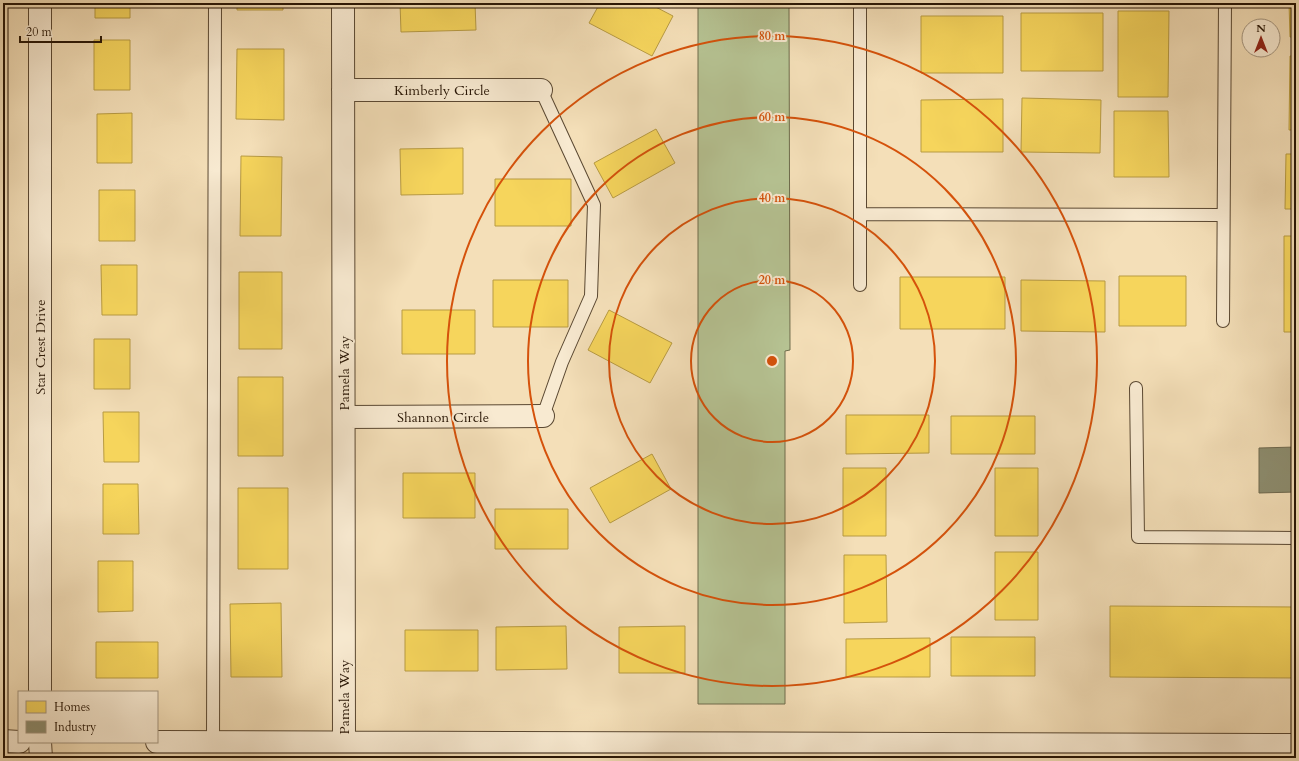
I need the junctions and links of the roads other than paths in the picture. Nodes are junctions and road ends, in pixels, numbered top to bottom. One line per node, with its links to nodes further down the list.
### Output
1 (40, 3): 16 (street, Star Crest Drive)
2 (215, 3): 20 (lane)
3 (342, 3): 6 (street, Pamela Way)
4 (860, 3): 8 (lane)
5 (1225, 3): 9 (lane)
6 (343, 90): 7 (street, Kimberly Circle); 14 (street, Pamela Way)
7 (541, 90): 13 (lane)
8 (860, 214): 9 (lane); 10 (lane)
9 (1223, 215): 11 (lane)
10 (860, 285)
11 (1223, 321)
12 (1136, 388): 15 (lane)
13 (543, 416): 14 (street, Shannon Circle)
14 (344, 418): 21 (street, Pamela Way)
15 (1296, 538)
16 (40, 691)
17 (3, 742): 18 (street)
18 (18, 742)
19 (158, 742): 20 (street)
20 (213, 742): 21 (street)
21 (344, 742): 24 (street)
22 (40, 743): 25 (street)
23 (1296, 745): 24 (street)
24 (743, 751)
25 (41, 758)

